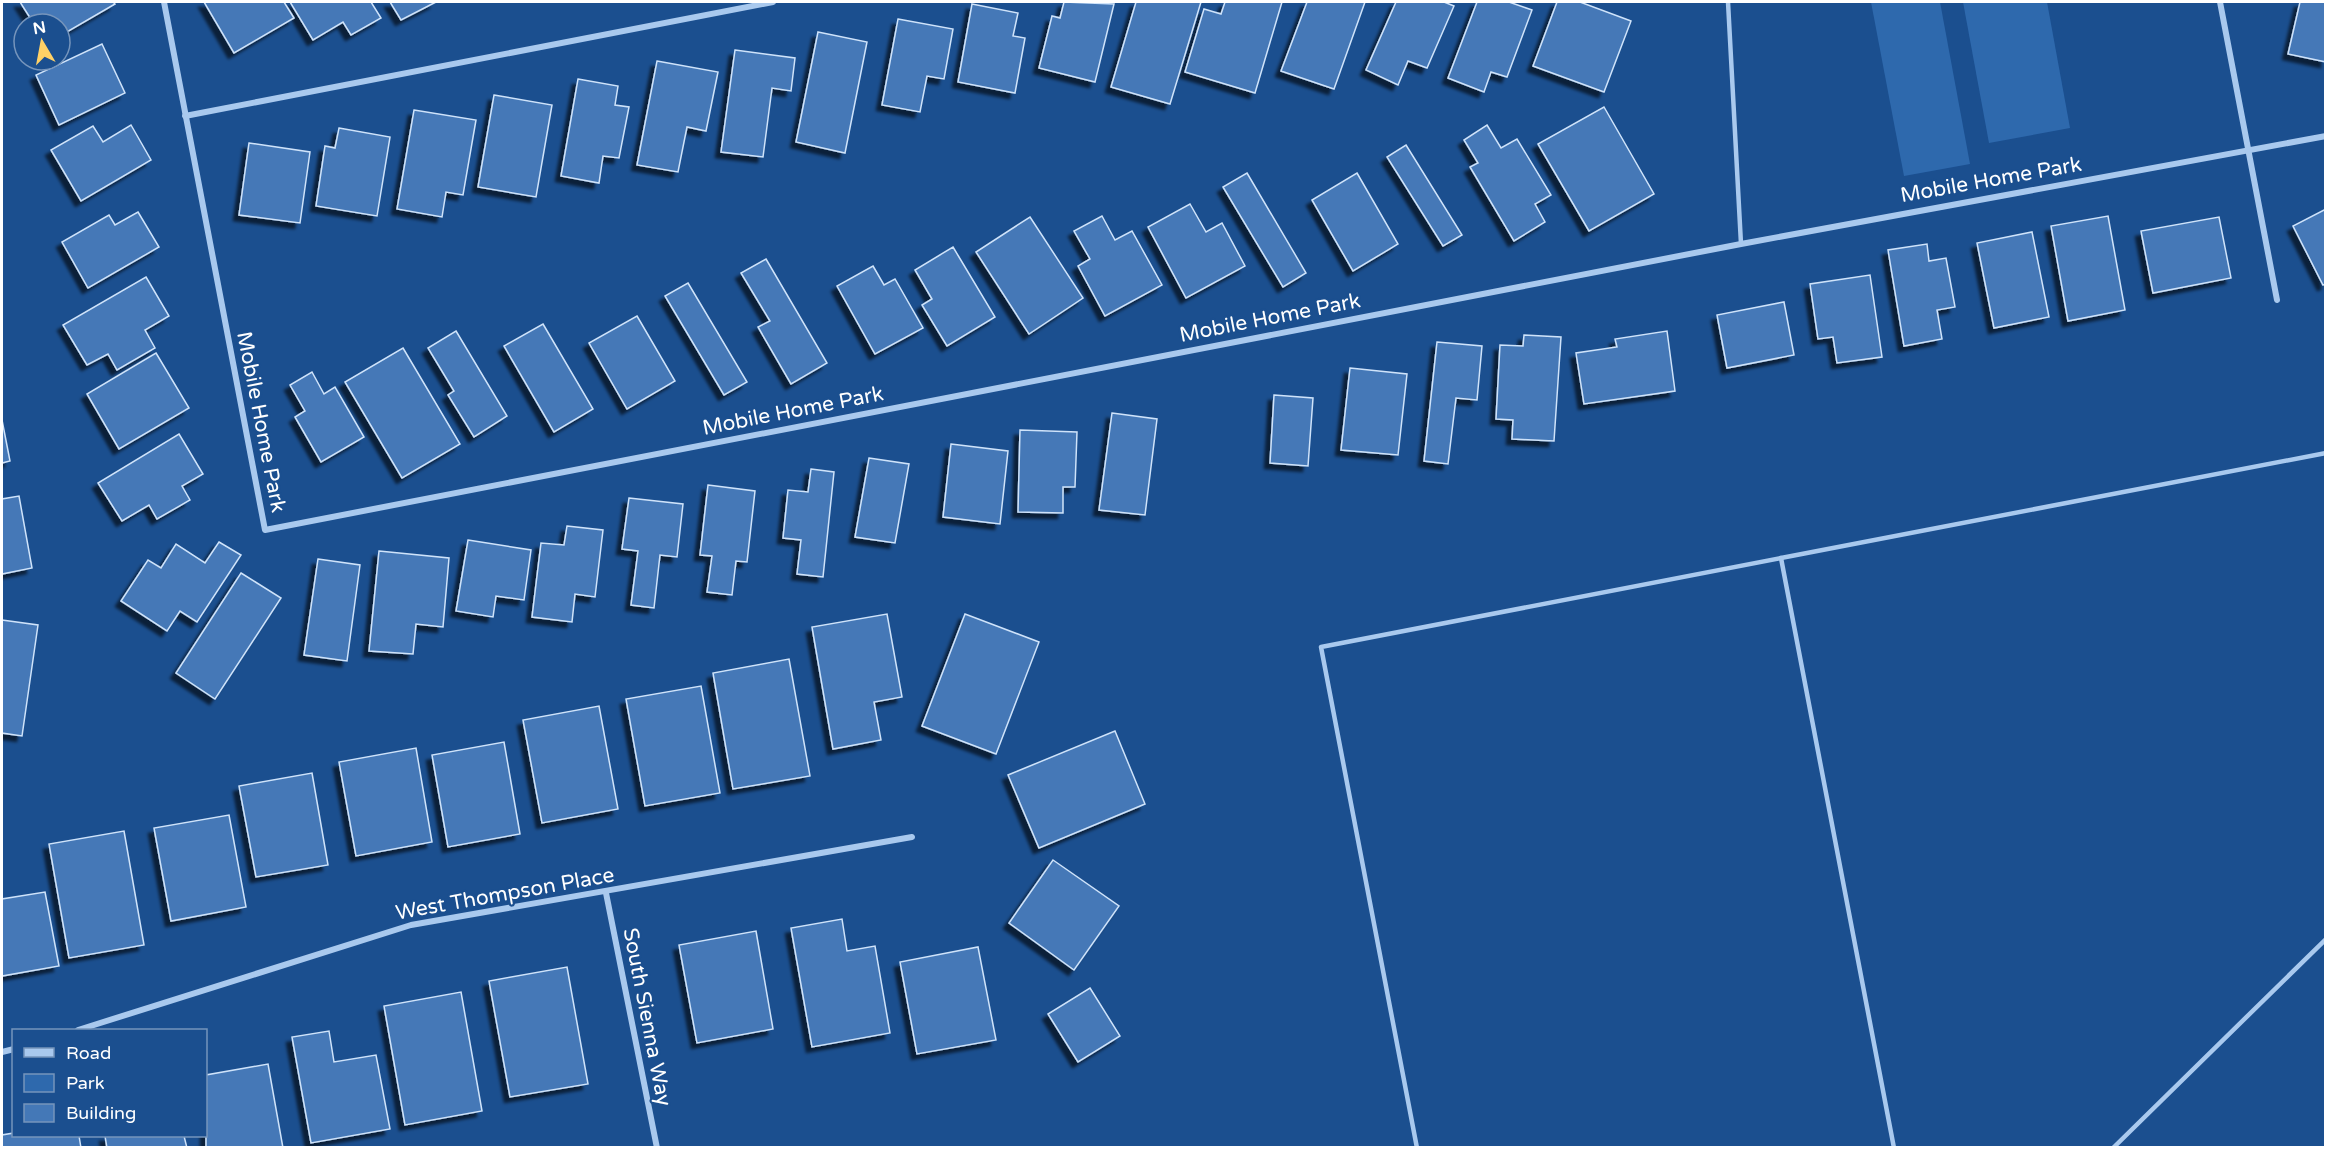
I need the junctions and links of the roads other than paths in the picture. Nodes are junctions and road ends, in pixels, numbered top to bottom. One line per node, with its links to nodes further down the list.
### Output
1 (164, 2): 5 (street, Mobile Home Park)
2 (774, 2): 5 (street)
3 (1728, 2): 8 (lane)
4 (2220, 2): 7 (street)
5 (185, 116): 8 (street, Mobile Home Park)
6 (2325, 136): 7 (street, Mobile Home Park)
7 (2247, 150): 8 (street, Mobile Home Park); 9 (street)
8 (1741, 244)
9 (2277, 300)
10 (2325, 453): 11 (lane)
11 (1781, 558): 17 (lane); 18 (lane)
12 (912, 837): 13 (street, West Thompson Place)
13 (606, 893): 15 (street, West Thompson Place); 16 (street, South Sienna Way)
14 (2325, 939): 19 (lane)
15 (81, 1029)
16 (657, 1148)
17 (1417, 1148)
18 (1894, 1148)
19 (2113, 1148)

